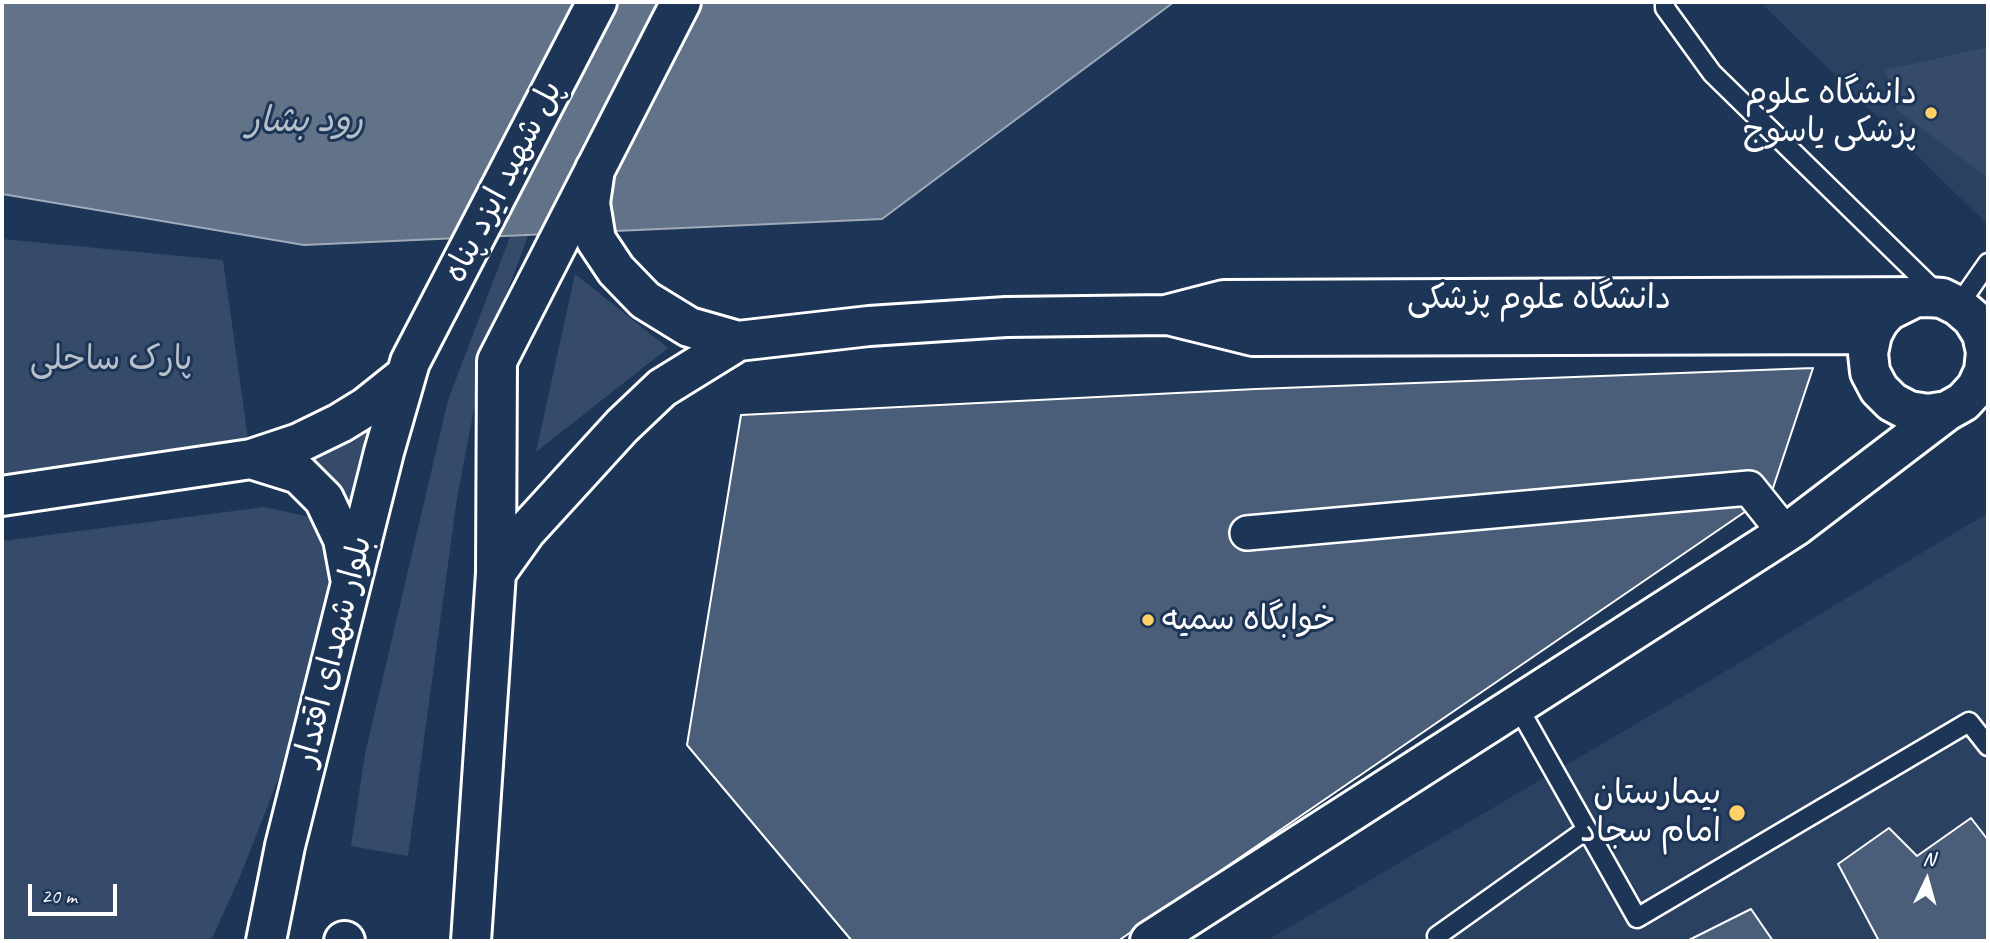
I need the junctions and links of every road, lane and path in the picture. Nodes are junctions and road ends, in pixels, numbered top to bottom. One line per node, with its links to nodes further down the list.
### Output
1 (597, 2): 10 (street, پل شهید ایزد پناه)
2 (681, 2): 4 (street)
3 (1665, 2): 6 (lane)
4 (595, 169): 9 (street); 16 (street)
5 (1988, 263): 6 (lane)
6 (1938, 301): 7 (street, دانشگاه علوم پزشکی); 8 (street); 11 (street)
7 (1166, 315): 8 (street); 9 (street)
8 (1872, 334): 11 (street)
9 (738, 341): 16 (street)
10 (408, 369): 12 (street); 17 (street, بلوار شهدای اقتدار)
11 (1947, 411): 15 (street)
12 (251, 459): 13 (street); 17 (street)
13 (2, 496)
14 (1247, 533): 15 (street)
15 (1785, 533): 18 (street)
16 (496, 573): 22 (street)
17 (351, 582): 21 (street, بلوار شهدای اقتدار)
18 (1517, 705): 20 (lane); 23 (street)
19 (1988, 746): 20 (lane)
20 (1586, 830): 24 (lane)
21 (266, 941)
22 (471, 941)
23 (1150, 941)
24 (1439, 941)

